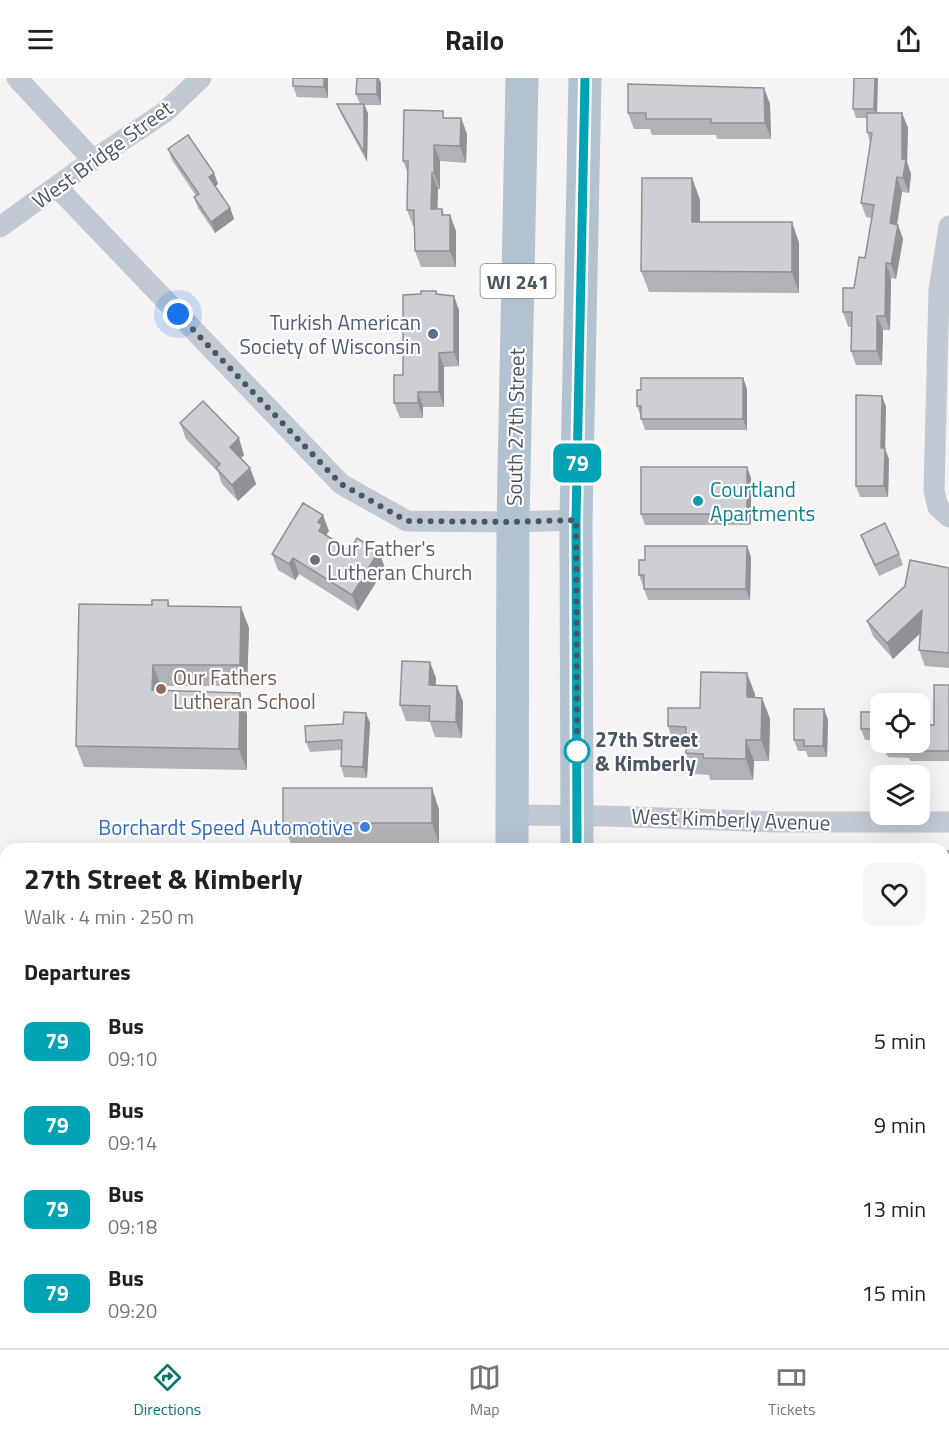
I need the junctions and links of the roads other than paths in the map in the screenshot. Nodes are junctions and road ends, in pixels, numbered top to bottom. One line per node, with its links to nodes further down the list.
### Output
1 (17, 78): 5 (street)
2 (201, 78): 5 (street, West Bridge Street)
3 (522, 78): 11 (main road, South 27th Street / WI 241)
4 (584, 82): 10 (main road, WI 241)
5 (93, 160): 6 (street, West Bridge Street)
6 (57, 187): 8 (street, West Bridge Street); 11 (street)
7 (949, 226): 9 (street)
8 (0, 227)
9 (949, 517)
10 (576, 520): 11 (street); 13 (main road, WI 241)
11 (513, 522): 12 (main road, South 27th Street / WI 241)
12 (512, 815): 13 (street, West Kimberly Avenue); 15 (main road, South 27th Street / WI 241)
13 (577, 816): 14 (street, West Kimberly Avenue); 16 (main road, WI 241)
14 (949, 822)
15 (512, 843)
16 (577, 843)

